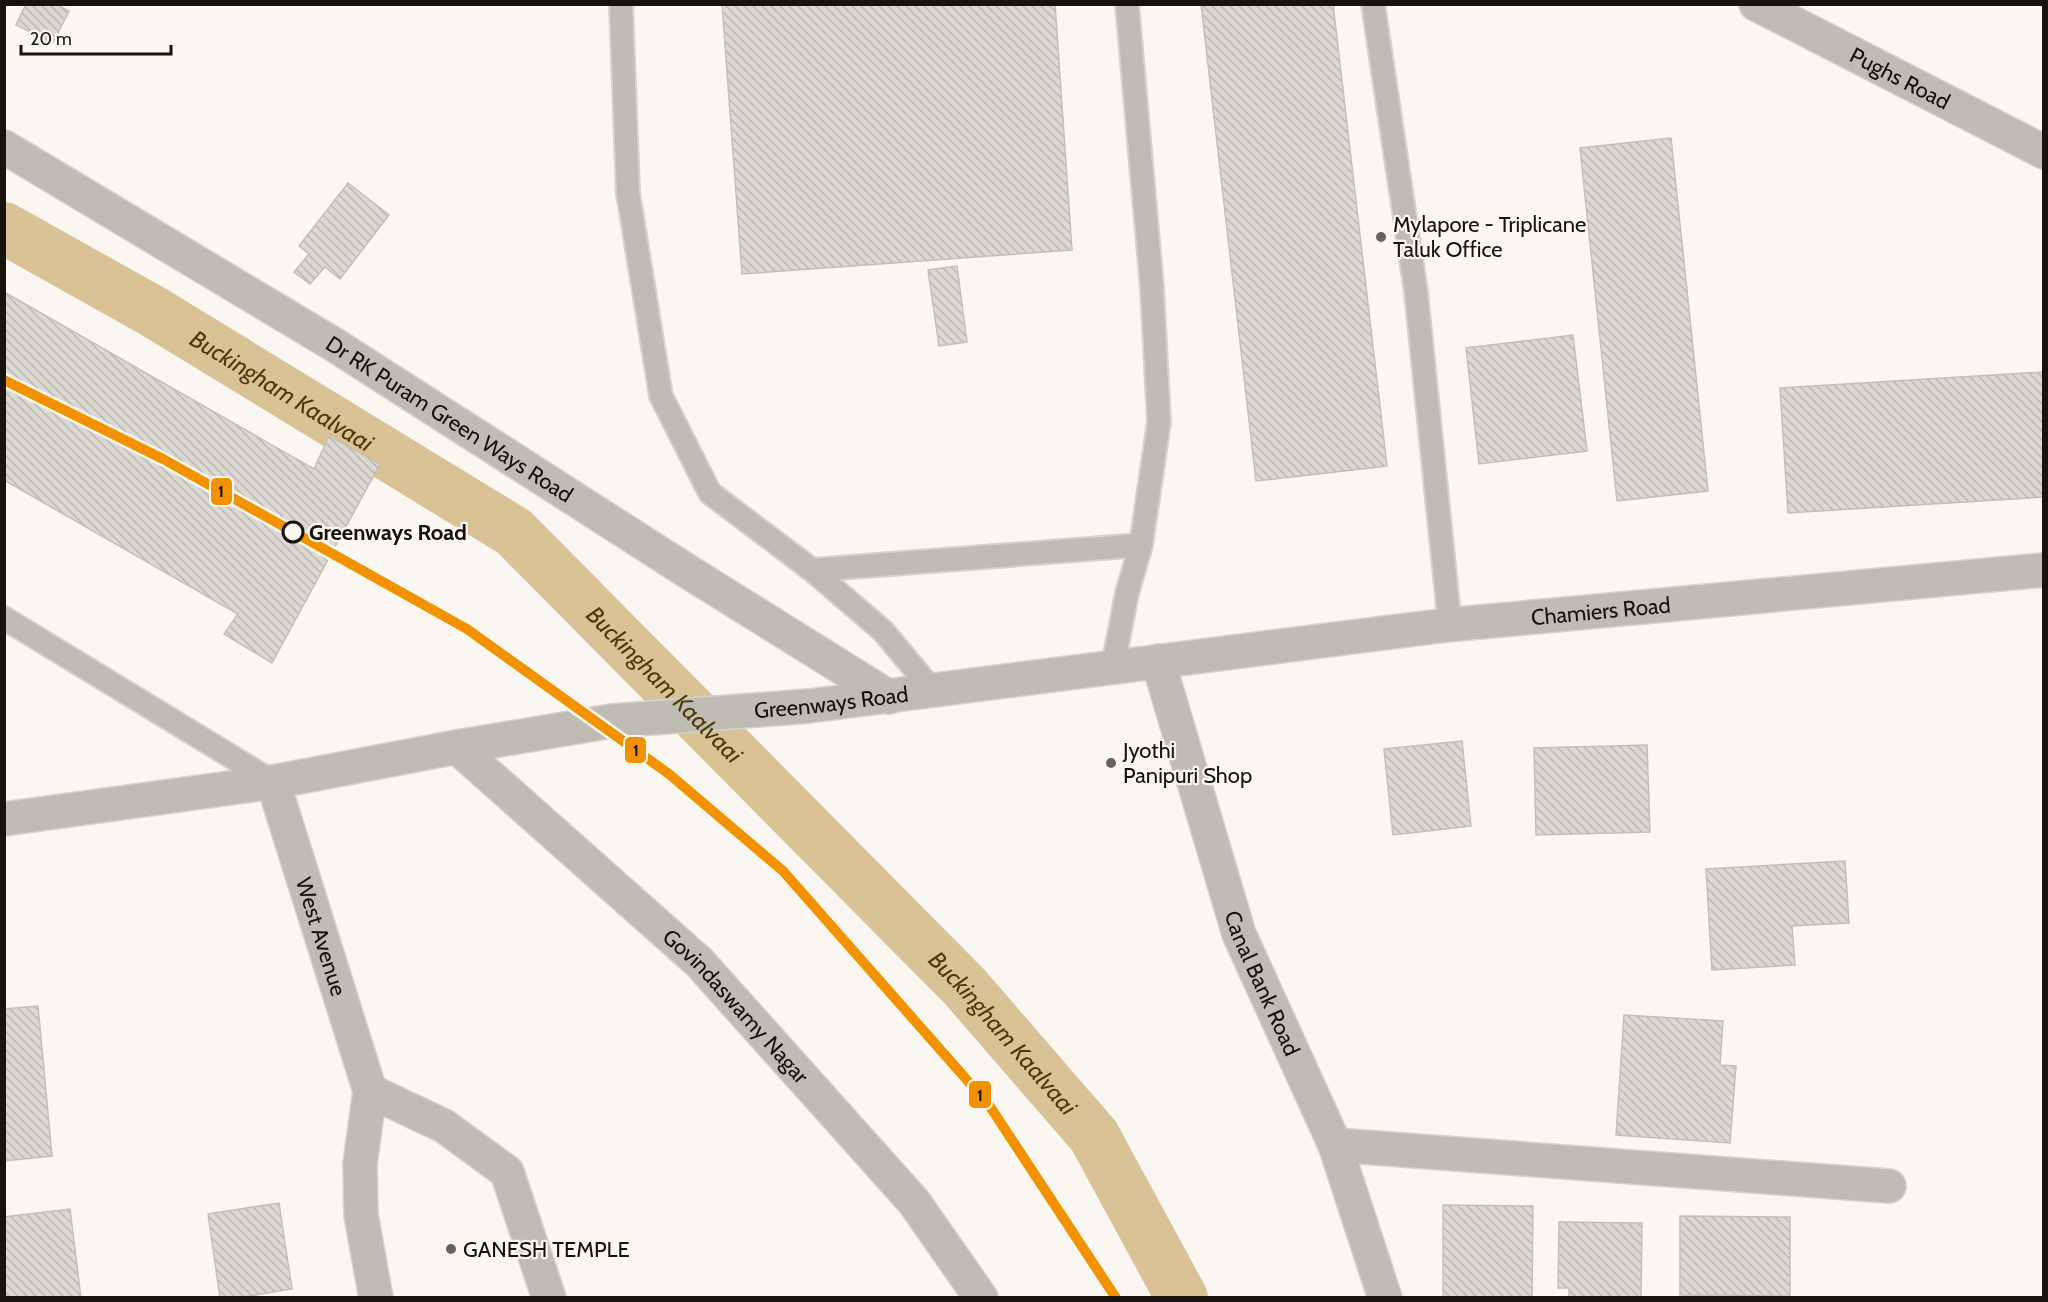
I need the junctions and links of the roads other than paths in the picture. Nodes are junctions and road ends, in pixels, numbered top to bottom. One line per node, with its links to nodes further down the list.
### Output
1 (621, 4): 8 (lane)
2 (1127, 4): 7 (lane)
3 (1373, 4): 11 (lane)
4 (1756, 4): 6 (street, Pughs Road)
5 (4, 147): 15 (street, Dr RK Puram Green Ways Road)
6 (2043, 153)
7 (1141, 545): 8 (lane); 13 (lane)
8 (812, 570): 14 (lane)
9 (2043, 570): 11 (street, Chamiers Road)
10 (4, 618): 17 (lane)
11 (1447, 625): 12 (street, Chamiers Road)
12 (1158, 661): 13 (street, Greenways Road); 20 (street, Canal Bank Road)
13 (1113, 666): 14 (street, Greenways Road)
14 (933, 691): 15 (street, Greenways Road)
15 (889, 697): 16 (street, Greenways Road)
16 (457, 747): 17 (street, Greenways Road); 24 (street, Govindaswamy Nagar)
17 (273, 782): 18 (street, Greenways Road); 19 (street, West Avenue)
18 (4, 819)
19 (370, 1091): 22 (street, West Avenue); 23 (street)
20 (1335, 1145): 21 (street); 25 (street, Canal Bank Road)
21 (1889, 1185)
22 (376, 1298)
23 (549, 1298)
24 (981, 1298)
25 (1385, 1298)

